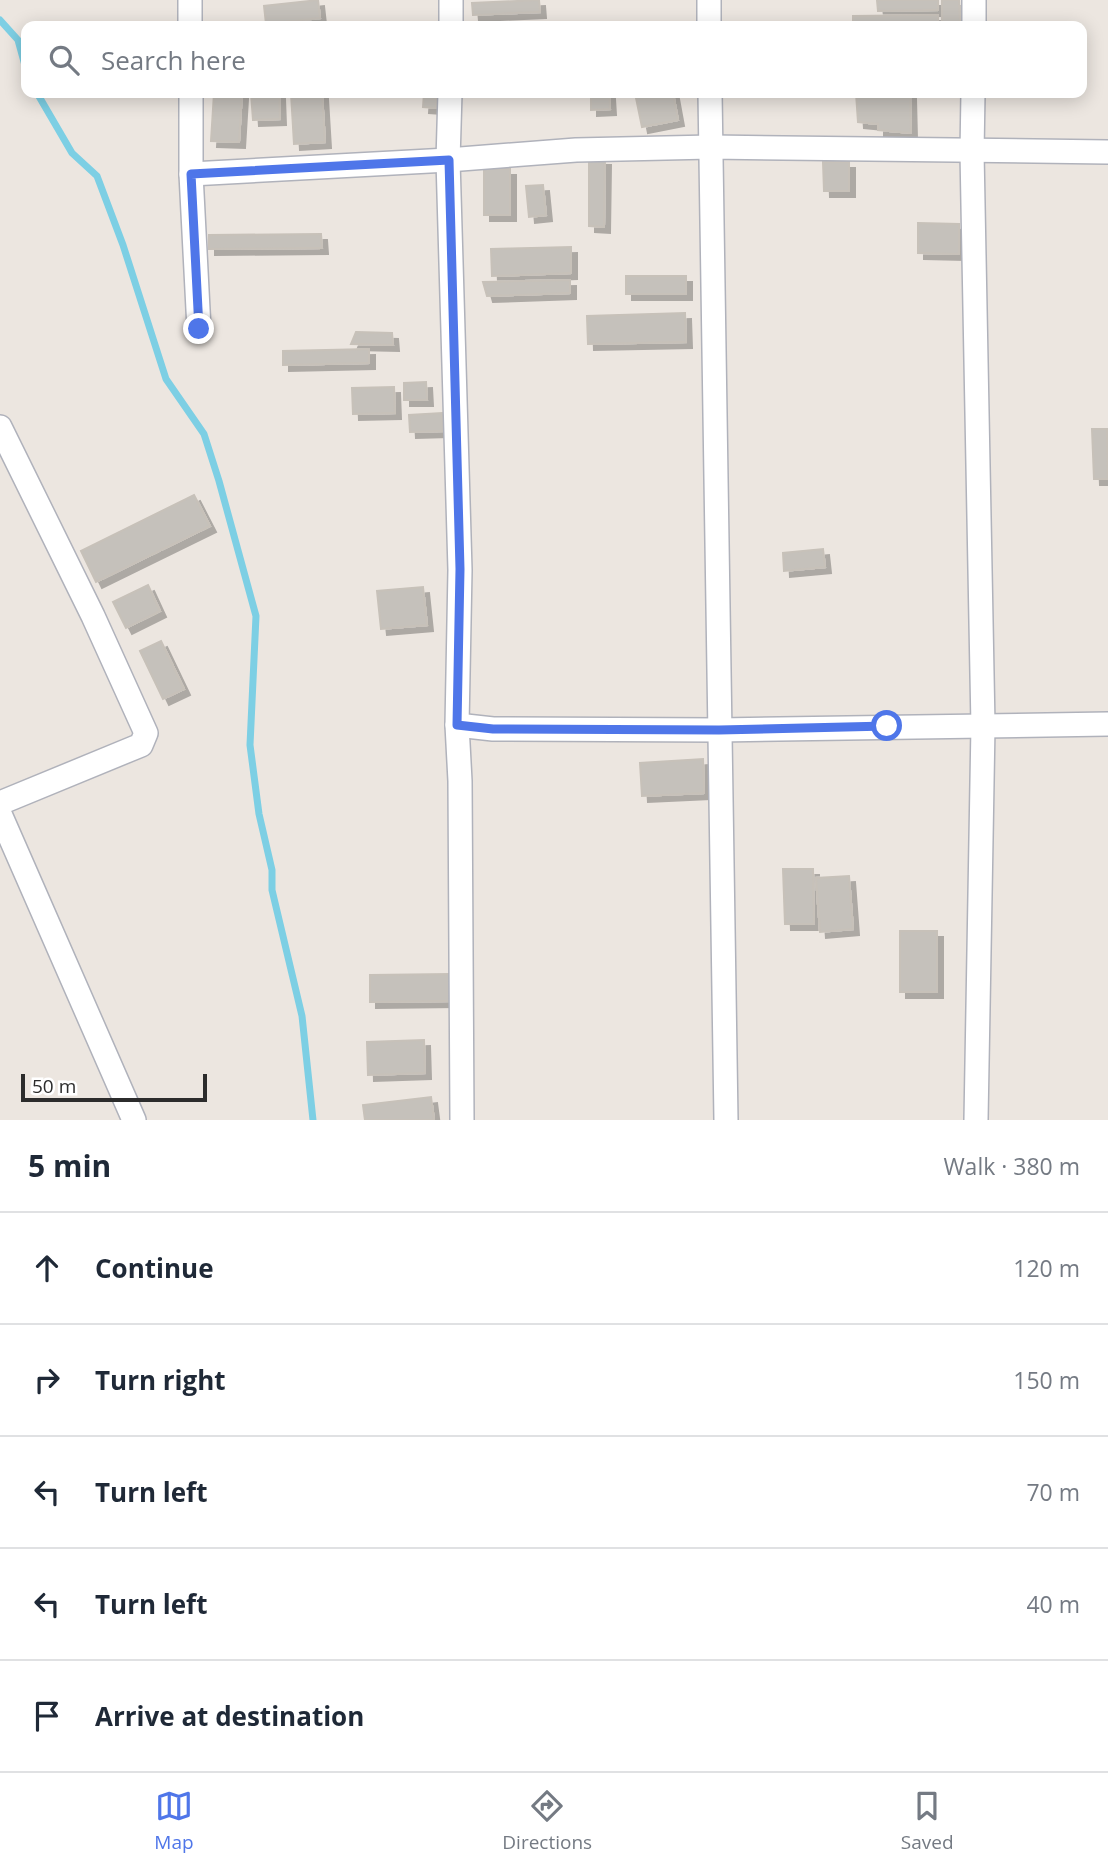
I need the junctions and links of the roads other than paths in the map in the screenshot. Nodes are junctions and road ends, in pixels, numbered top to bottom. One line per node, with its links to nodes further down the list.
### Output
1 (190, 0): 5 (street)
2 (451, 0): 6 (street)
3 (709, 0): 7 (street)
4 (974, 0): 8 (street)
5 (190, 21)
6 (451, 21)
7 (709, 21)
8 (974, 21)
9 (191, 98): 17 (street)
10 (450, 98): 16 (street)
11 (710, 98): 13 (street)
12 (973, 98): 14 (street)
13 (711, 147): 14 (street); 16 (street); 23 (street)
14 (972, 152): 15 (street); 22 (street)
15 (1108, 152)
16 (449, 160): 17 (street); 21 (street)
17 (191, 174): 18 (street)
18 (199, 329)
19 (0, 427): 24 (street)
20 (1108, 724): 22 (street)
21 (457, 725): 23 (street); 27 (street)
22 (983, 726): 23 (street); 29 (street)
23 (719, 730): 28 (street)
24 (0, 803)
25 (0, 814): 26 (street)
26 (134, 1120)
27 (462, 1120)
28 (726, 1120)
29 (976, 1120)

